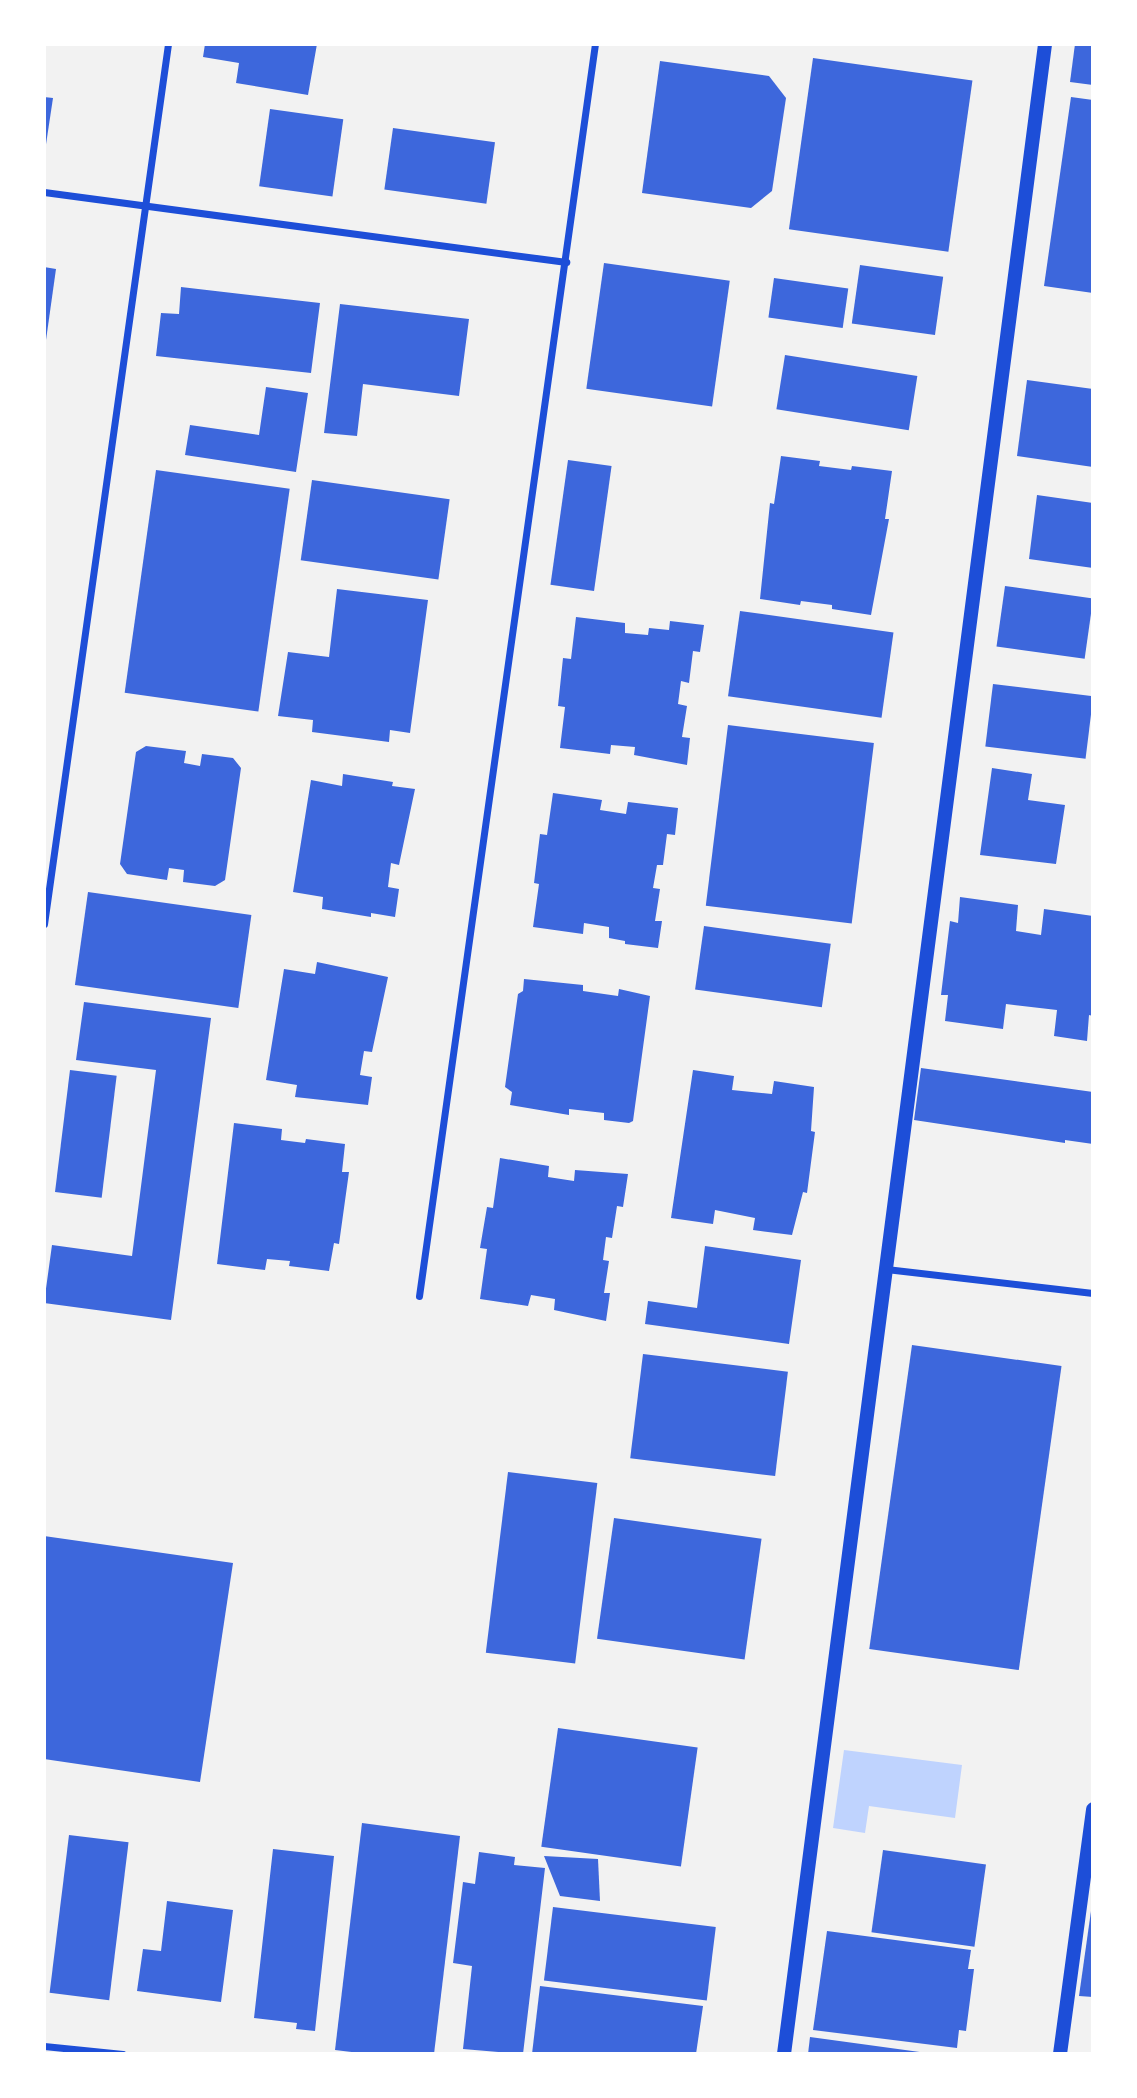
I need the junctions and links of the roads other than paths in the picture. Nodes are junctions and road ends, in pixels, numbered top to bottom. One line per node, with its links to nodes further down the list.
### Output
1 (168, 44): 5 (street)
2 (595, 44): 6 (street)
3 (1045, 44): 8 (main road)
4 (44, 192): 5 (street)
5 (146, 206): 6 (street); 7 (street)
6 (566, 262): 10 (street)
7 (44, 924)
8 (886, 1269): 9 (street); 14 (main road)
9 (1093, 1293)
10 (419, 1296)
11 (1093, 1809): 15 (main road)
12 (44, 2046): 13 (street)
13 (123, 2054)
14 (784, 2054)
15 (1060, 2054)

